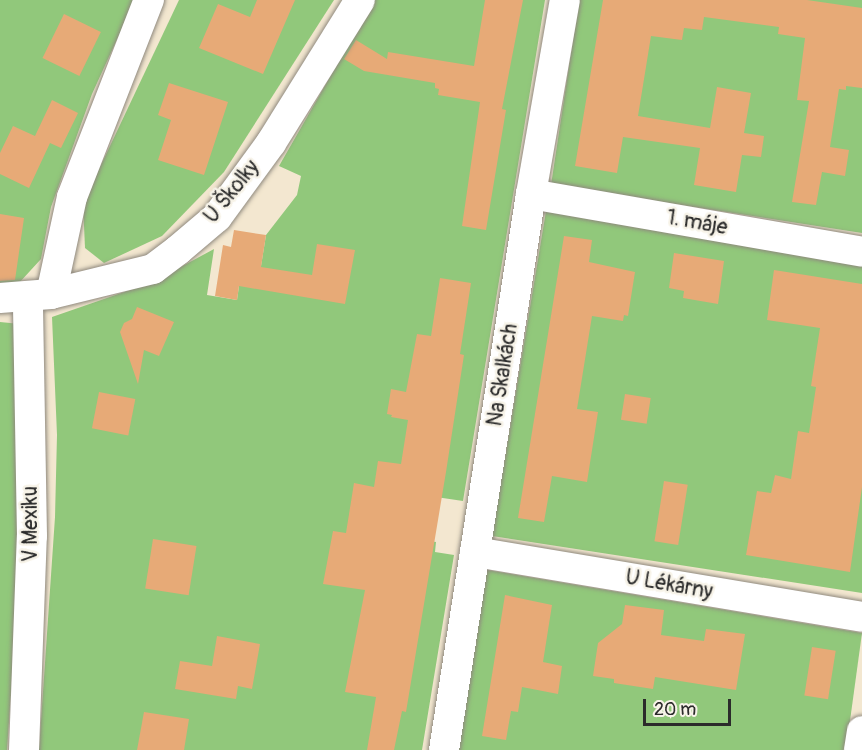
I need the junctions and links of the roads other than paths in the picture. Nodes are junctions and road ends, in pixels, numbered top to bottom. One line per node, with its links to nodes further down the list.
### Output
1 (149, 0): 6 (street, V Mexiku)
2 (360, 0): 6 (street, U Školky)
3 (565, 0): 4 (street, Na Skalkách)
4 (531, 194): 5 (street, 1. máje); 7 (street, Na Skalkách)
5 (862, 252)
6 (26, 296): 10 (street, V Mexiku)
7 (475, 552): 8 (street, U Lékárny); 11 (street, Na Skalkách)
8 (862, 617)
9 (862, 731): 12 (street)
10 (24, 750)
11 (444, 750)
12 (859, 750)

